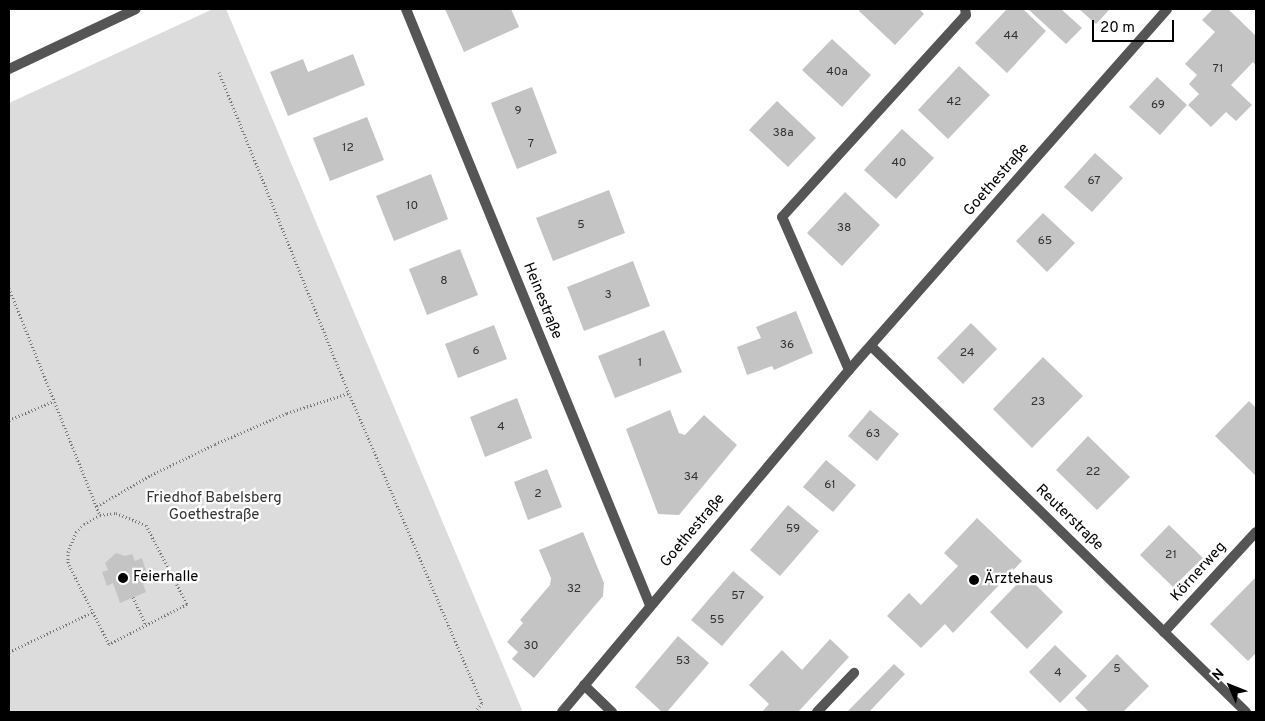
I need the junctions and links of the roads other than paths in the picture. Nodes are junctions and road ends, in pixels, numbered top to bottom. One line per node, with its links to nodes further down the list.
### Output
1 (136, 9): 5 (street)
2 (406, 9): 9 (street, Heinestraße)
3 (965, 9): 7 (street)
4 (1167, 9): 6 (street, Goethestraße)
5 (9, 69)
6 (871, 346): 7 (street, Goethestraße); 10 (street, Reuterstraße)
7 (850, 370): 9 (street, Goethestraße)
8 (1256, 532): 10 (street, Körnerweg)
9 (650, 605): 12 (street, Goethestraße)
10 (1164, 632): 16 (street, Reuterstraße)
11 (854, 673): 15 (street)
12 (584, 685): 13 (street, Goethestraße); 14 (street)
13 (562, 712)
14 (612, 712)
15 (816, 712)
16 (1246, 712)

